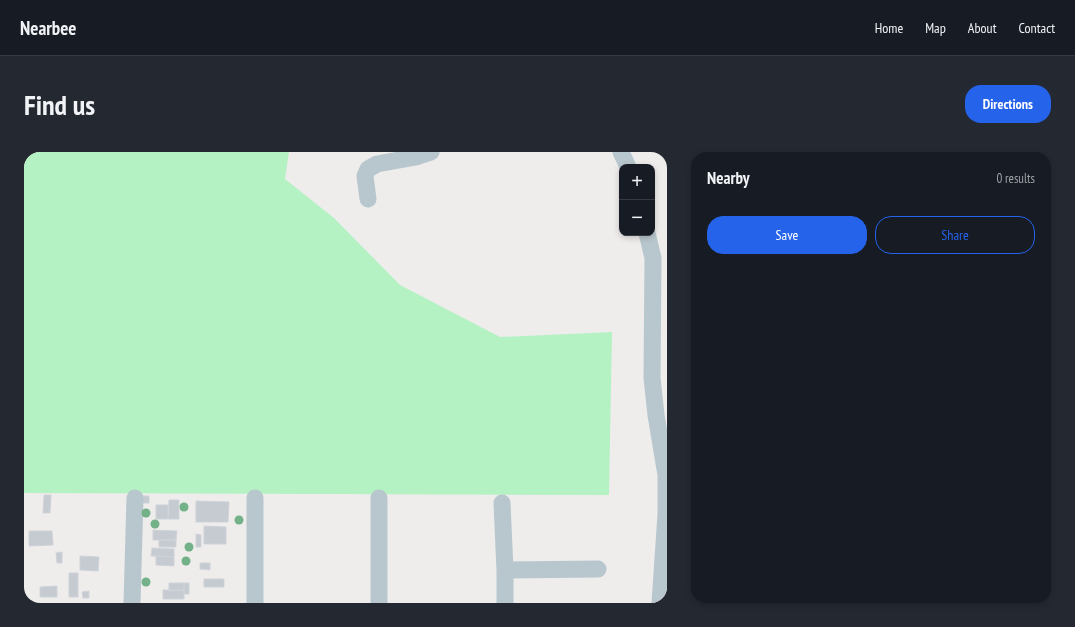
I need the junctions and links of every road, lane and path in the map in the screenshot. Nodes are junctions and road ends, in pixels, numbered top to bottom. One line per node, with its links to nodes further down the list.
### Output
1 (431, 152): 4 (street)
2 (621, 152): 3 (street)
3 (627, 164)
4 (368, 199)
5 (648, 236): 6 (street)
6 (659, 346): 17 (street)
7 (135, 498): 13 (street)
8 (255, 498): 14 (street)
9 (379, 498): 15 (street)
10 (502, 503): 12 (street)
11 (598, 569): 12 (street)
12 (505, 570): 16 (street)
13 (132, 603)
14 (255, 603)
15 (379, 603)
16 (505, 603)
17 (660, 603)

